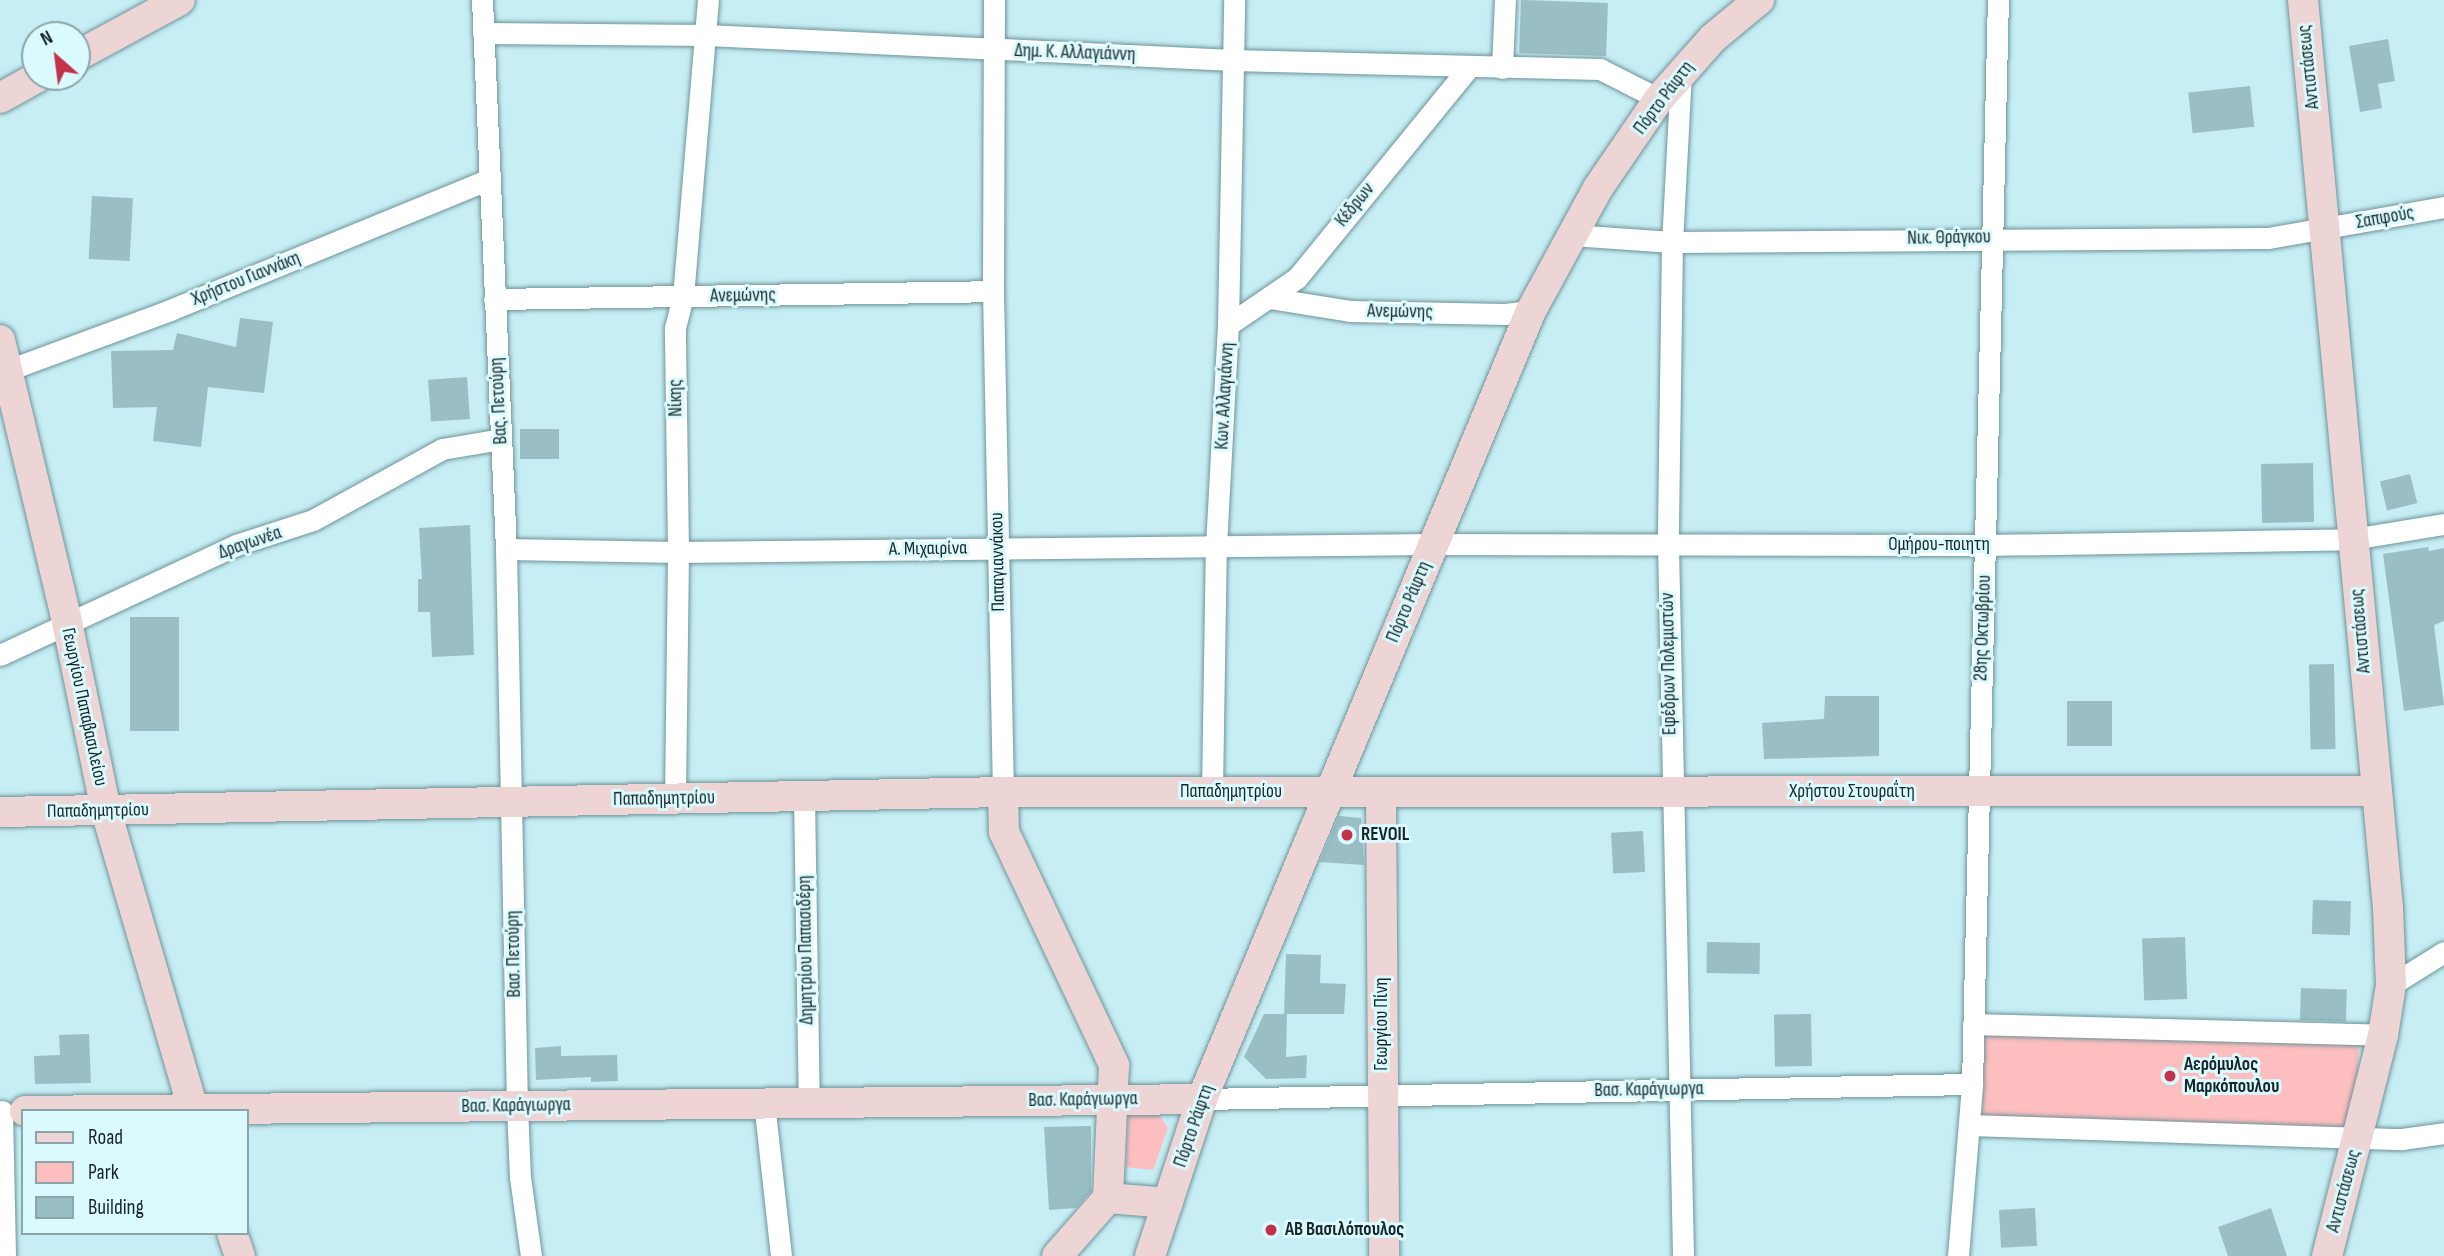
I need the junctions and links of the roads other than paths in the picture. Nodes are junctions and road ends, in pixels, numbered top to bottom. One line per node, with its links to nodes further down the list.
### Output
1 (180, 0): 12 (street)
2 (482, 0): 10 (street, Βας. Πετούρη)
3 (708, 0): 11 (street, Νίκης)
4 (994, 0): 13 (street, Παπαγιαννάκου)
5 (1234, 0): 14 (street, Κων. Αλλαγιάννη)
6 (1505, 0): 16 (street)
7 (1759, 0): 17 (street, Πόρτο Ράφτη)
8 (1998, 0): 25 (street, 28ης Οκτωβρίου)
9 (2303, 0): 23 (street, Αντιστάσεως)
10 (484, 33): 11 (street, Δημ. Κ. Αλλαγιάννη); 21 (street, Βας. Πετούρη)
11 (707, 35): 13 (street, Δημ. Κ. Αλλαγιάννη); 28 (street, Νίκης)
12 (91, 48)
13 (995, 50): 14 (street, Δημ. Κ. Αλλαγιάννη); 27 (street, Παπαγιαννάκου)
14 (1233, 60): 15 (street, Δημ. Κ. Αλλαγιάννη); 32 (street, Κων. Αλλαγιάννη)
15 (1468, 68): 16 (street, Δημ. Κ. Αλλαγιάννη); 29 (street, Κέδρων)
16 (1502, 68): 20 (street, Δημ. Κ. Αλλαγιάννη)
17 (1681, 71): 20 (street, Πόρτο Ράφτη); 26 (street, Εφέδρων Πολεμιστών)
18 (21, 86): 19 (street)
19 (0, 98)
20 (1659, 99): 24 (street, Πόρτο Ράφτη)
21 (489, 179): 30 (street, Βας. Πετούρη); 34 (street, Χρήστου Γιαννάκη)
22 (2444, 208): 23 (street, Σαπφούς)
23 (2325, 228): 25 (street, Νικ. Θράγκου); 37 (street, Αντιστάσεως)
24 (1572, 235): 26 (street, Νικ. Θράγκου); 31 (street, Πόρτο Ράφτη)
25 (1993, 237): 26 (street, Νικ. Θράγκου); 40 (street, 28ης Οκτωβρίου)
26 (1672, 242): 39 (street, Εφέδρων Πολεμιστών)
27 (993, 291): 28 (street, Ανεμώνης); 42 (street, Παπαγιαννάκου)
28 (683, 297): 30 (street, Ανεμώνης); 44 (street, Νίκης)
29 (1269, 298): 31 (street, Ανεμώνης); 32 (street, Κέδρων)
30 (494, 299): 35 (street, Βας. Πετούρη)
31 (1531, 311): 38 (street, Πόρτο Ράφτη)
32 (1228, 325): 41 (street, Κων. Αλλαγιάννη)
33 (0, 340): 34 (street, Γεωργίου Παπαβασιλείου)
34 (4, 372): 45 (street, Γεωργίου Παπαβασιλείου)
35 (501, 439): 43 (street, Βας. Πετούρη); 45 (street, Δραγωνέα)
36 (2444, 524): 37 (street, Ομήρου-ποιητη)
37 (2353, 539): 40 (street, Ομήρου-ποιητη); 47 (street, Αντιστάσεως)
38 (1433, 544): 39 (street, Ομήρου-ποιητη); 41 (street, Α. Μιχαιρίνα); 52 (street, Πόρτο Ράφτη)
39 (1668, 545): 40 (street, Ομήρου-ποιητη); 50 (street, Εφέδρων Πολεμιστών)
40 (1985, 545): 51 (street, 28ης Οκτωβρίου)
41 (1216, 546): 42 (street, Α. Μιχαιρίνα); 49 (street, Κων. Αλλαγιάννη)
42 (997, 548): 44 (street, Α. Μιχαιρίνα); 48 (street, Παπαγιαννάκου)
43 (506, 549): 44 (street, Α. Μιχαιρίνα); 56 (street, Βας. Πετούρη)
44 (678, 552): 55 (street, Νίκης)
45 (67, 622): 46 (street, Δραγωνέα); 57 (street, Γεωργίου Παπαβασιλείου)
46 (0, 655)
47 (2375, 791): 51 (street, Χρήστου Στουραΐτη); 60 (street, Αντιστάσεως)
48 (1003, 792): 49 (street, Παπαδημητρίου); 54 (street, Παπαδημητρίου); 67 (street, Παπαγιαννάκου)
49 (1212, 792): 52 (street, Παπαδημητρίου)
50 (1671, 792): 51 (street, Χρήστου Στουραΐτη); 53 (street, Χρήστου Στουραΐτη); 64 (street, Εφέδρων Πολεμιστών)
51 (1978, 792): 61 (street, 28ης Οκτωβρίου)
52 (1329, 793): 53 (street, Χρήστου Στουραΐτη); 66 (street, Πόρτο Ράφτη)
53 (1381, 793): 65 (street, Γεωργίου Πίνη)
54 (804, 796): 55 (street, Παπαδημητρίου); 69 (street, Δημητρίου Παπασιδέρη)
55 (675, 799): 56 (street, Παπαδημητρίου)
56 (510, 803): 57 (street, Παπαδημητρίου); 70 (street, Βασ. Πετούρη)
57 (106, 811): 58 (street, Παπαδημητρίου); 71 (street, Γεωργίου Παπαβασιλείου)
58 (0, 812)
59 (2444, 952): 60 (street)
60 (2391, 985): 62 (street, Αντιστάσεως)
61 (1973, 1024): 62 (street); 63 (street, 28ης Οκτωβρίου)
62 (2383, 1035): 76 (street, Αντιστάσεως)
63 (1972, 1084): 64 (street, Βασ. Καράγιωργα); 74 (street, 28ης Οκτωβρίου)
64 (1681, 1090): 65 (street, Βασ. Καράγιωργα); 87 (street, Εφέδρων Πολεμιστών)
65 (1382, 1096): 66 (street, Βασ. Καράγιωργα); 86 (street, Γεωργίου Πίνη)
66 (1202, 1099): 67 (street, Βασ. Καράγιωργα); 78 (street, Πόρτο Ράφτη)
67 (1115, 1100): 69 (street, Βασ. Καράγιωργα); 77 (street, Παπαγιαννάκου)
68 (764, 1102): 69 (street, Βασ. Καράγιωργα); 70 (street, Βασ. Καράγιωργα); 83 (street)
69 (809, 1103)
70 (517, 1106): 72 (street, Βασ. Καράγιωργα); 82 (street, Βασ. Πετούρη)
71 (193, 1109)
72 (248, 1109)
73 (12, 1111): 80 (street)
74 (1970, 1125): 76 (street); 88 (street, 28ης Οκτωβρίου)
75 (2444, 1133): 76 (street)
76 (2358, 1138): 89 (street, Αντιστάσεως)
77 (1108, 1198): 78 (street); 84 (street)
78 (1168, 1203): 85 (street, Πόρτο Ράφτη)
79 (233, 1235): 81 (street)
80 (5, 1256)
81 (240, 1256)
82 (531, 1256)
83 (781, 1256)
84 (1057, 1256)
85 (1150, 1256)
86 (1384, 1256)
87 (1683, 1256)
88 (1958, 1256)
89 (2327, 1256)

